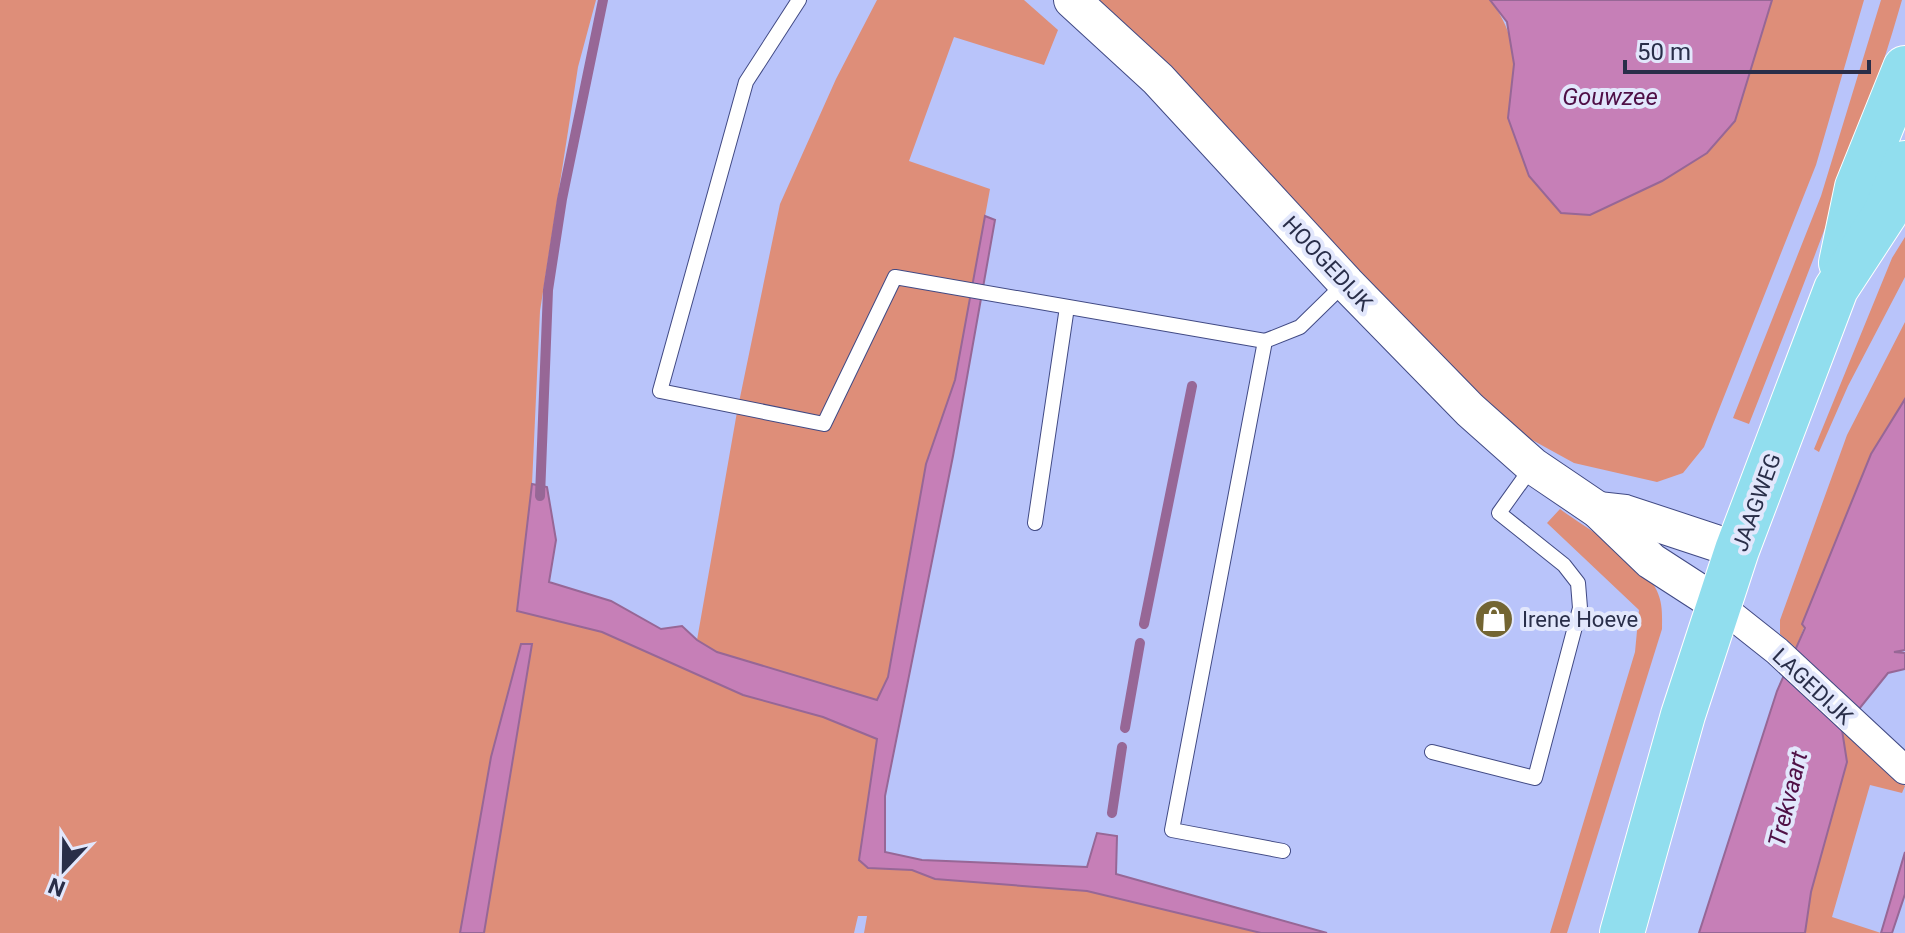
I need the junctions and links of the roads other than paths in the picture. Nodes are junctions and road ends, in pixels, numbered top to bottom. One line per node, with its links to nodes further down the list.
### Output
1 (799, 0): 7 (lane)
2 (1072, 0): 5 (street, HOOGEDIJK)
3 (1905, 68): 6 (main road)
4 (1905, 163): 6 (main road, JAAGWEG)
5 (1346, 283): 8 (lane); 9 (street, HOOGEDIJK)
6 (1836, 289): 12 (main road, JAAGWEG)
7 (1067, 307): 8 (lane); 11 (lane)
8 (1265, 341): 16 (lane)
9 (1533, 466): 10 (street, HOOGEDIJK); 14 (lane)
10 (1598, 510): 12 (street, HOOGEDIJK); 13 (street, HOOGEDIJK)
11 (1035, 523)
12 (1737, 550): 13 (main road, JAAGWEG)
13 (1719, 605): 15 (street, LAGEDIJK); 17 (main road, JAAGWEG)
14 (1432, 752)
15 (1905, 770)
16 (1283, 851)
17 (1643, 856): 18 (main road, JAAGWEG); 19 (main road)
18 (1633, 925)
19 (1593, 933)

